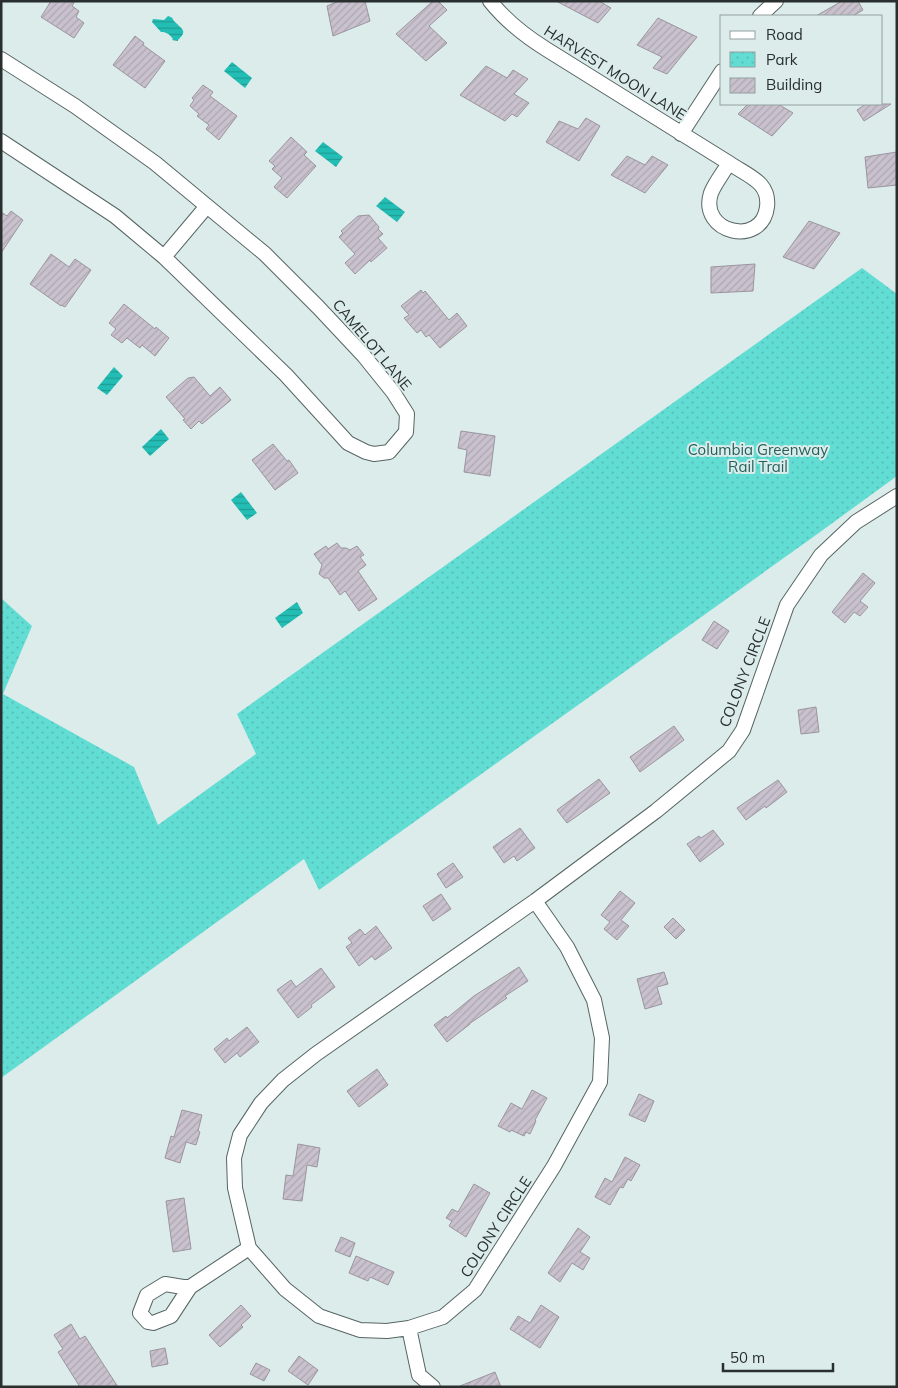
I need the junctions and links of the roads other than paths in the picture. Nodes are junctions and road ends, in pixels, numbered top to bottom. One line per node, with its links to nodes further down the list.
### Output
1 (490, 1): 6 (street, HARVEST MOON LANE)
2 (776, 1): 3 (street)
3 (761, 15)
4 (1, 59): 9 (street, CAMELOT LANE)
5 (720, 74): 6 (street)
6 (681, 134): 8 (street, HARVEST MOON LANE)
7 (1, 141): 10 (street, CAMELOT LANE)
8 (729, 163): 8 (street, HARVEST MOON LANE)
9 (207, 206): 10 (street); 10 (street, CAMELOT LANE)
10 (164, 257)
11 (897, 496): 12 (street, COLONY CIRCLE)
12 (535, 901): 13 (street, COLONY CIRCLE); 15 (street, COLONY CIRCLE)
13 (249, 1248): 14 (street); 15 (street, COLONY CIRCLE)
14 (190, 1286)
15 (409, 1328): 16 (street)
16 (416, 1381): 17 (street)
17 (433, 1387)

